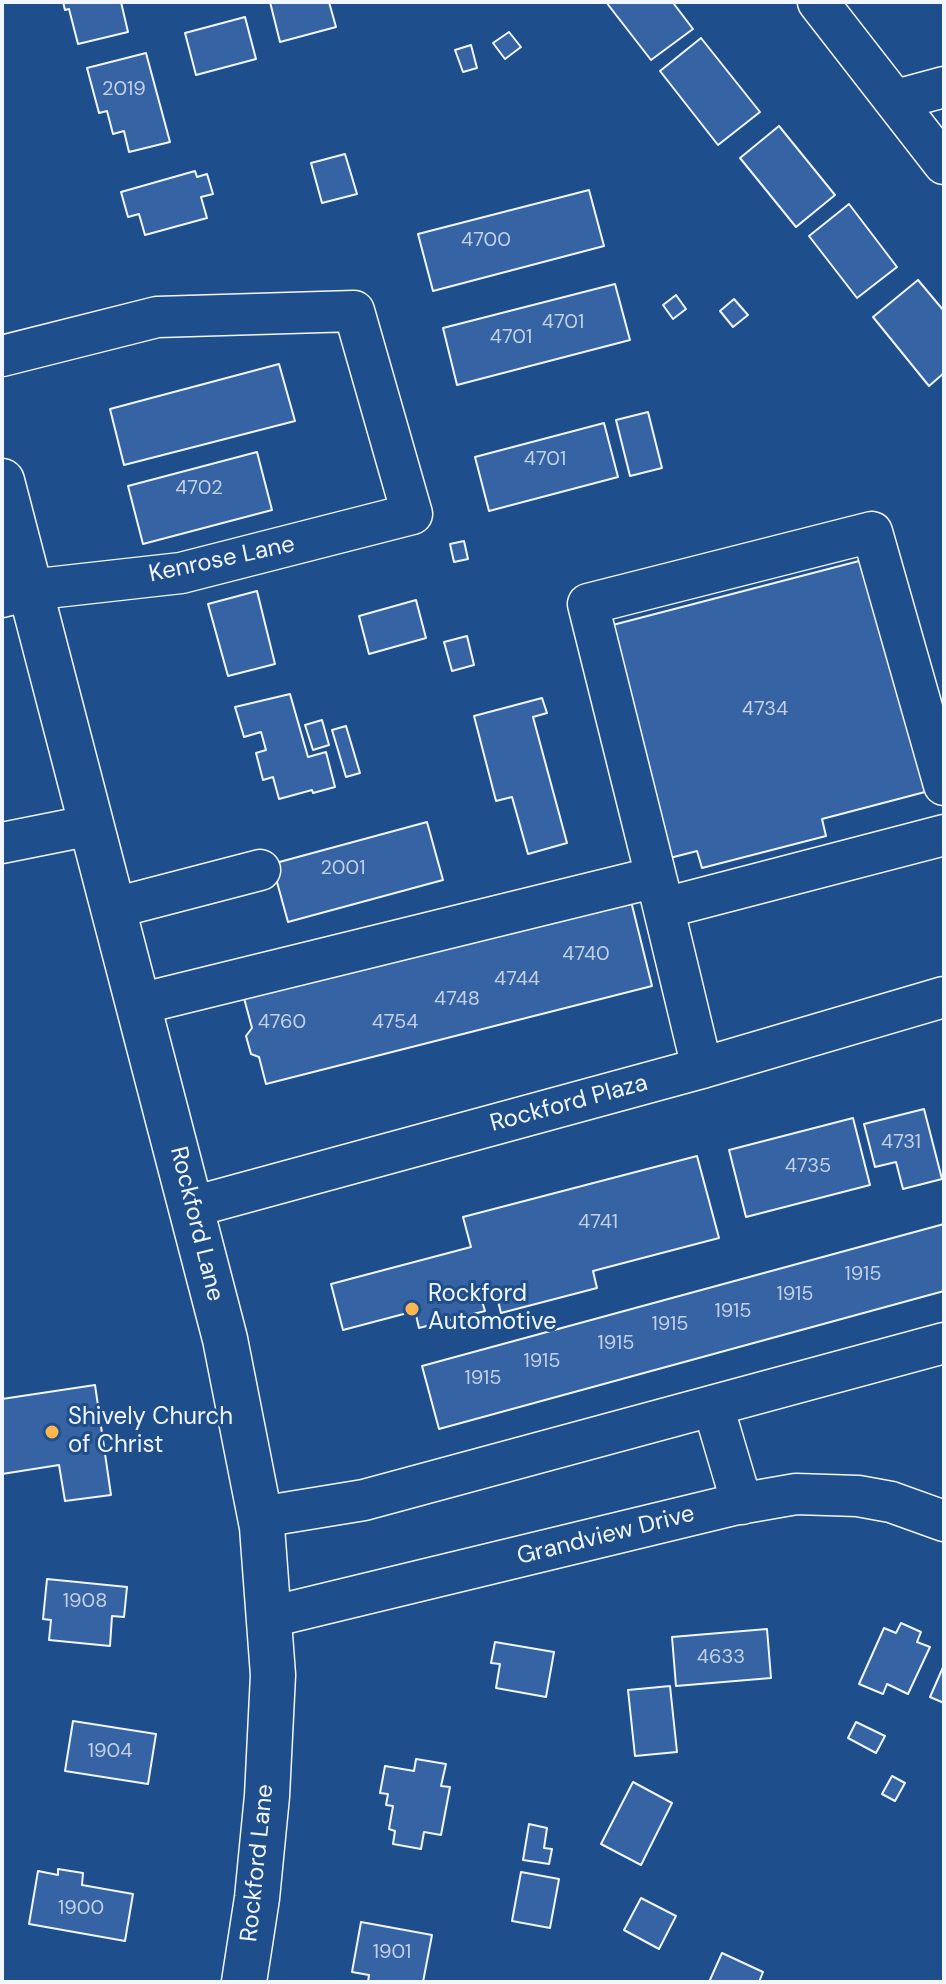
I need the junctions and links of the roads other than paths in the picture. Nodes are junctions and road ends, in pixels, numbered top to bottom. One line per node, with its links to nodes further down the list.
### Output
1 (818, 2): 3 (street)
2 (944, 87): 3 (street)
3 (896, 100): 4 (street)
4 (944, 164)
5 (2, 356): 7 (street, Kenrose Lane)
6 (2, 481): 7 (main road, Rockford Lane)
7 (16, 594): 9 (main road, Rockford Lane)
8 (944, 785): 13 (street)
9 (92, 825): 11 (street); 14 (main road, Rockford Lane)
10 (944, 835): 13 (street)
11 (2, 843)
12 (260, 870): 14 (street)
13 (660, 893): 16 (street); 17 (street)
14 (114, 908): 16 (main road, Rockford Lane)
15 (944, 997): 17 (street, Rockford Plaza)
16 (139, 1004): 18 (main road, Rockford Lane)
17 (702, 1068): 18 (street, Rockford Plaza)
18 (192, 1207): 22 (main road, Rockford Lane)
19 (944, 1343): 20 (street)
20 (713, 1406): 21 (street); 22 (street)
21 (742, 1504): 23 (street, Grandview Drive); 24 (street, Grandview Drive)
22 (260, 1517): 24 (main road, Rockford Lane)
23 (944, 1521)
24 (270, 1617): 25 (main road, Rockford Lane)
25 (244, 1982)

